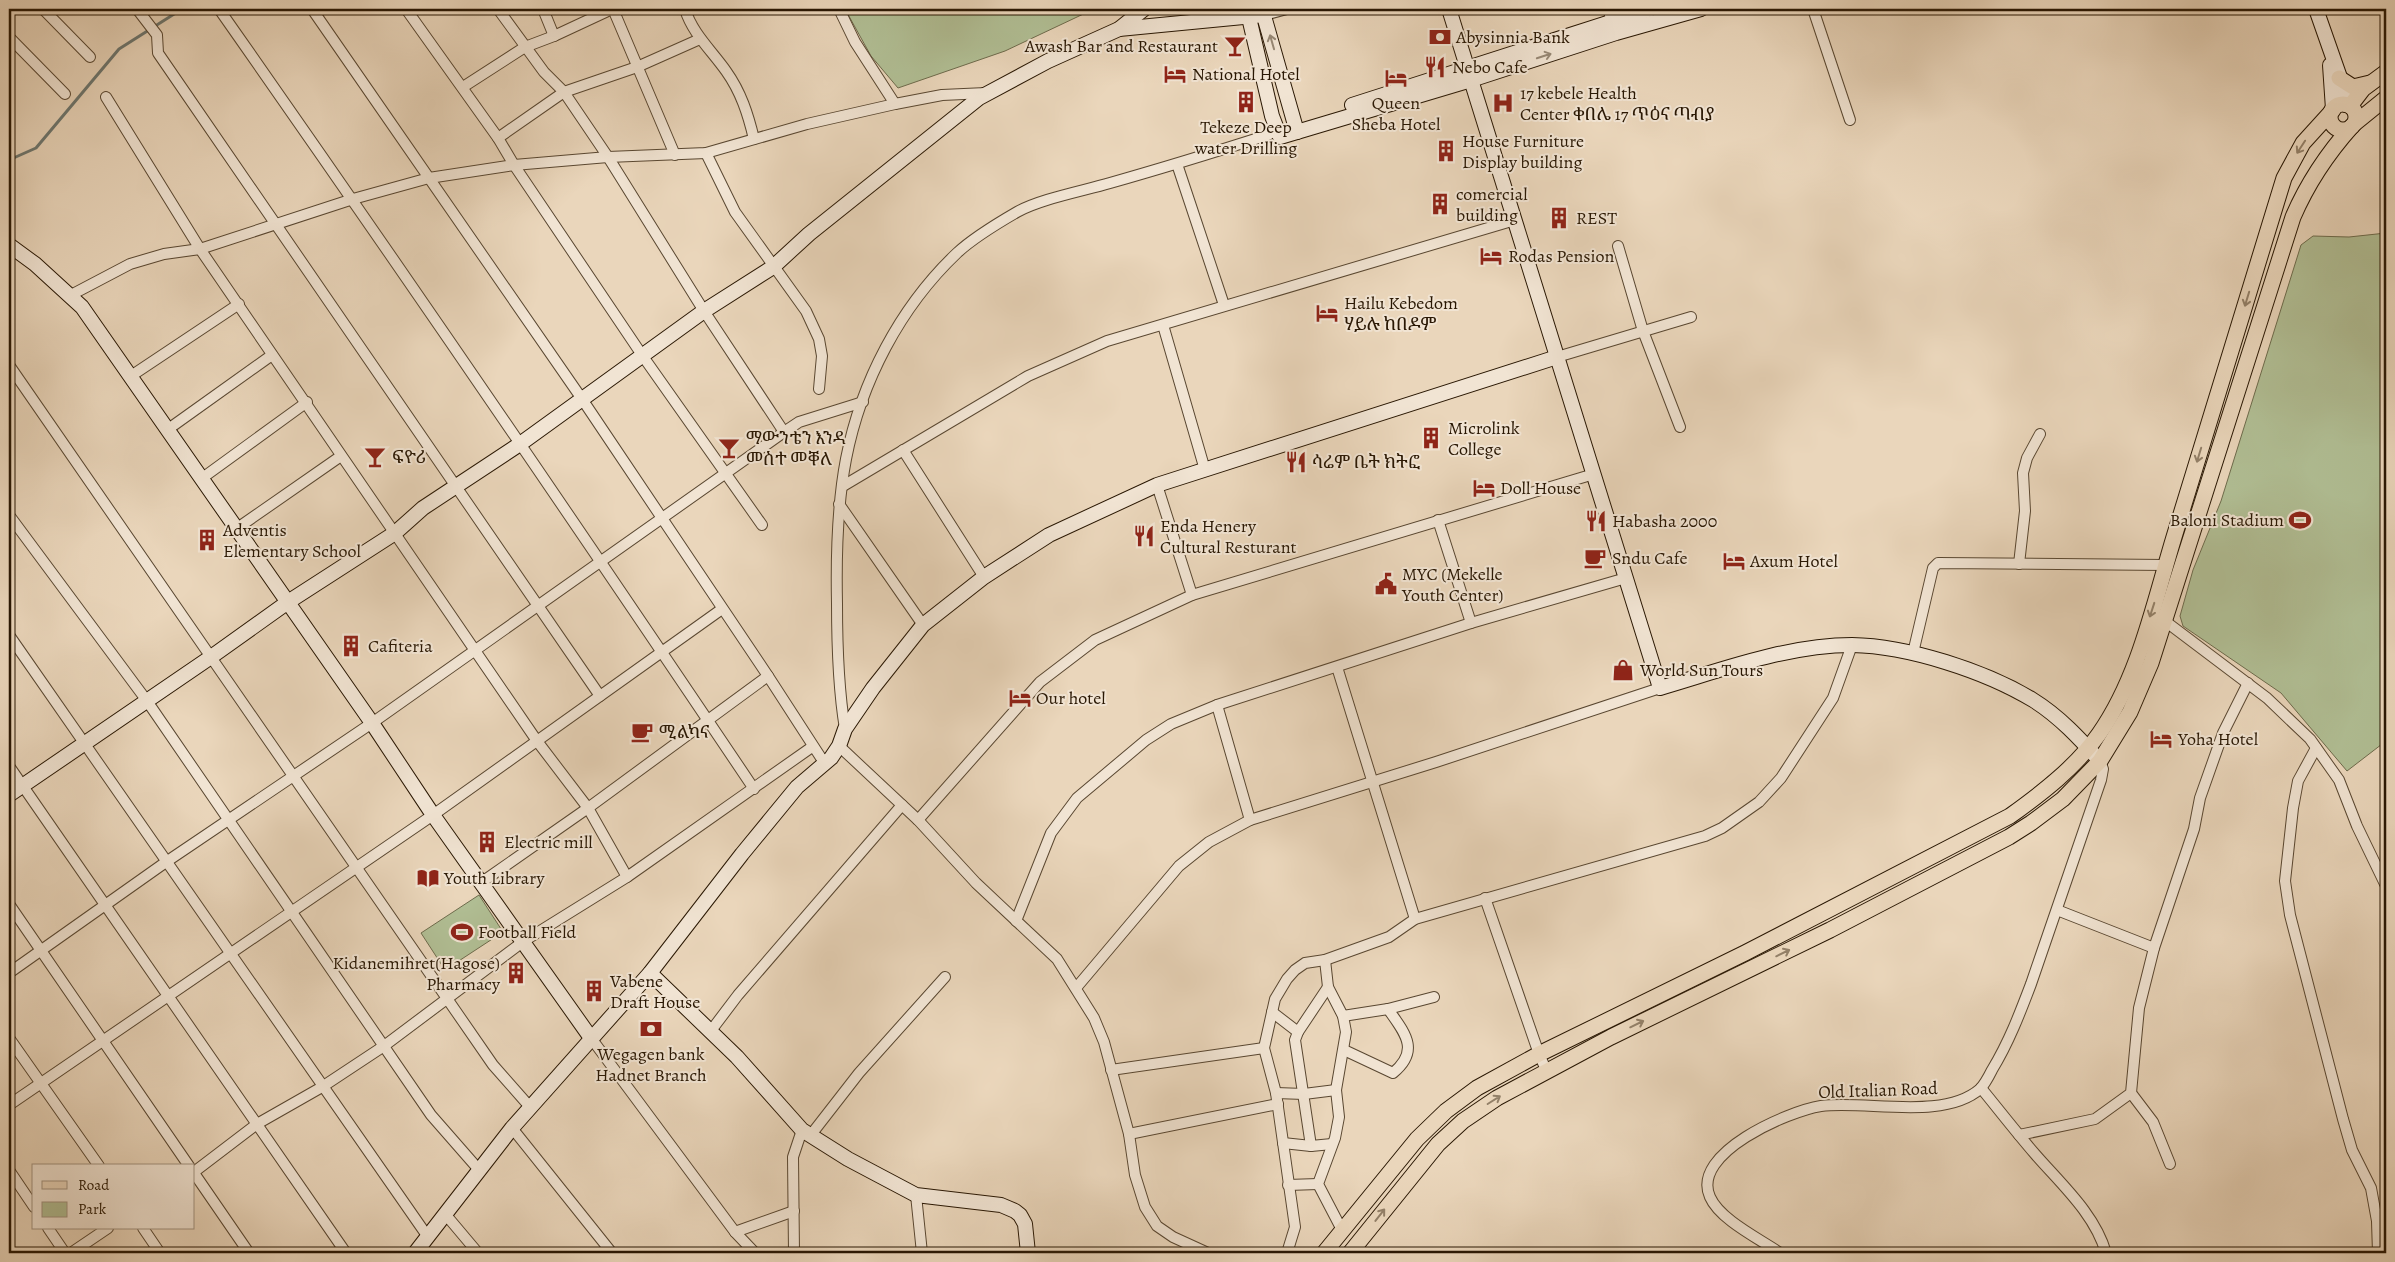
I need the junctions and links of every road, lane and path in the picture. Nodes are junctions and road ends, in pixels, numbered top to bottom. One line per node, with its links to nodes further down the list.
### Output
1 (43, 9): 27 (street)
2 (137, 9): 55 (street)
3 (219, 9): 53 (street)
4 (312, 9): 52 (street)
5 (406, 9): 33 (street)
6 (498, 9): 25 (street)
7 (543, 9): 22 (street)
8 (612, 9): 22 (street); 28 (street)
9 (685, 9): 24 (street)
10 (839, 9): 39 (street)
11 (1144, 9): 21 (street)
12 (1287, 9): 19 (street)
13 (1449, 9): 30 (street)
14 (1651, 9): 20 (street)
15 (1813, 9): 41 (street)
16 (2316, 9): 26 (street)
17 (1693, 10): 20 (street)
18 (1248, 12): 19 (street); 21 (street); 44 (street)
19 (1263, 12): 43 (street, one-way to 19)
20 (1612, 20): 30 (street)
21 (1119, 29): 35 (street)
22 (554, 36): 25 (street)
23 (9, 37): 36 (street)
24 (700, 39): 28 (street); 46 (street)
25 (525, 47): 33 (street); 34 (street)
26 (2328, 50): 31 (street); 40 (street)
27 (90, 57)
28 (637, 67): 34 (street); 48 (street)
29 (2386, 72): 32 (main road)
30 (1469, 74): 43 (street); 54 (street)
31 (2339, 78): 32 (main road); 40 (street)
32 (2371, 82): 40 (main road)
33 (462, 87): 45 (street)
34 (564, 92): 45 (street); 49 (street)
35 (987, 93): 39 (street); 59 (street)
36 (65, 94)
37 (106, 97): 58 (street)
38 (2386, 98): 42 (main road)
39 (895, 104): 46 (street)
40 (2341, 107): 42 (main road); 42 (main road); 99 (main road, one-way to 99)
41 (1850, 120)
42 (2353, 125): 106 (main road)
43 (1296, 127): 44 (street)
44 (1275, 134): 50 (street)
45 (498, 138): 51 (street)
46 (754, 139): 47 (street)
47 (706, 153): 48 (street); 59 (street)
48 (676, 155): 49 (street)
49 (608, 157): 51 (street); 63 (street)
50 (1177, 164): 62 (street); 75 (street)
51 (514, 165): 52 (street); 67 (street)
52 (429, 178): 53 (street); 73 (street)
53 (353, 199): 55 (street); 80 (street)
54 (1515, 220): 62 (street); 69 (street)
55 (277, 224): 58 (street); 88 (street)
56 (9, 245): 60 (street)
57 (1618, 246): 66 (street)
58 (200, 249): 60 (street); 61 (street)
59 (773, 267): 63 (street); 72 (street)
60 (71, 295): 71 (street)
61 (239, 304): 68 (street); 71 (street)
62 (1224, 305): 65 (street)
63 (704, 311): 67 (street); 78 (street)
64 (1692, 317): 66 (street)
65 (1163, 325): 81 (street); 83 (street)
66 (1643, 331): 69 (street); 76 (street)
67 (642, 354): 73 (street); 84 (street)
68 (272, 355): 74 (street); 77 (street)
69 (1558, 357): 83 (street); 85 (street)
70 (9, 365): 114 (street)
71 (131, 376): 77 (street)
72 (818, 389)
73 (582, 399): 80 (street); 92 (street)
74 (307, 402): 82 (street); 86 (street)
75 (863, 402): 78 (street); 89 (street)
76 (1680, 427)
77 (168, 430): 86 (street)
78 (784, 432): 84 (street)
79 (2040, 434): 98 (street)
80 (520, 444): 88 (street); 97 (street)
81 (903, 450): 89 (street); 100 (street)
82 (341, 456): 95 (street); 96 (street)
83 (1205, 470): 87 (street)
84 (726, 472): 92 (street); 94 (street)
85 (1594, 474): 93 (street); 101 (street)
86 (201, 479): 95 (street)
87 (1157, 485): 100 (street); 102 (street)
88 (458, 486): 96 (street); 104 (street)
89 (843, 486): 90 (street)
90 (840, 504): 108 (street); 124 (street)
91 (9, 515): 120 (street)
92 (662, 518): 97 (street); 105 (street)
93 (1438, 520): 102 (street); 107 (street)
94 (762, 525)
95 (236, 529): 103 (street)
96 (395, 533): 103 (street); 111 (street)
97 (600, 560): 104 (street); 112 (street)
98 (2019, 564): 99 (street); 113 (street)
99 (2166, 565): 129 (main road, one-way to 129)
100 (984, 577): 108 (street)
101 (1626, 578): 107 (street); 118 (street)
102 (1192, 595): 143 (street)
103 (288, 602): 114 (street); 123 (street)
104 (537, 606): 111 (street); 119 (street)
105 (722, 608): 112 (street); 116 (street)
106 (2165, 621): 117 (street); 131 (main road)
107 (1471, 623): 115 (street)
108 (923, 624): 124 (street)
109 (9, 635): 126 (street)
110 (1852, 646): 113 (street); 118 (street); 150 (street)
111 (475, 650): 123 (street); 125 (street)
112 (661, 652): 119 (street); 122 (street)
113 (1913, 653): 129 (street)
114 (211, 658): 120 (street); 134 (street)
115 (1337, 667): 121 (street); 135 (street)
116 (768, 676): 122 (street); 127 (street)
117 (2248, 683): 130 (street); 158 (street)
118 (1660, 688): 135 (street)
119 (600, 696): 125 (street)
120 (148, 701): 126 (street); 142 (street)
121 (1217, 705): 144 (street); 156 (street)
122 (708, 720): 137 (street); 140 (street)
123 (372, 723): 134 (street); 141 (street)
124 (845, 729): 128 (street)
125 (537, 741): 140 (street); 141 (street)
126 (84, 743): 136 (street); 145 (street)
127 (812, 746): 132 (street); 137 (street)
128 (839, 746): 132 (street); 139 (street)
129 (2088, 748): 131 (street); 181 (main road)
130 (2316, 748): 149 (street); 239 (street)
131 (2100, 761): 153 (street); 183 (main road, one-way to 131)
132 (825, 764): 163 (street)
133 (9, 766): 136 (street)
134 (294, 775): 142 (street); 146 (street)
135 (1372, 782): 144 (street); 155 (street)
136 (22, 786): 138 (street); 152 (street)
137 (754, 789): 147 (street)
138 (9, 795)
139 (902, 805): 143 (street); 173 (street)
140 (588, 808): 147 (street); 148 (street)
141 (433, 815): 146 (street); 148 (street)
142 (229, 820): 145 (street); 154 (street)
143 (918, 820): 156 (street)
144 (1250, 820): 166 (street)
145 (166, 862): 152 (street); 160 (street)
146 (356, 867): 154 (street); 169 (street)
147 (627, 876): 157 (street)
148 (482, 882): 157 (street)
149 (2386, 886)
150 (1485, 898): 155 (street); 181 (street)
151 (9, 904): 159 (street)
152 (104, 905): 159 (street); 168 (street)
153 (2058, 910): 158 (street); 186 (street)
154 (292, 912): 160 (street); 178 (street)
155 (1415, 920): 161 (street)
156 (1016, 921): 166 (street)
157 (524, 941): 169 (street); 176 (street)
158 (2154, 948): 189 (street)
159 (41, 951): 162 (street); 177 (street)
160 (230, 953): 168 (street); 185 (street)
161 (1325, 960): 165 (street); 171 (street)
162 (9, 973)
163 (650, 973): 173 (street); 176 (street)
164 (944, 977): 196 (street)
165 (1328, 987): 172 (street); 174 (street)
166 (1076, 988): 182 (street)
167 (1434, 997): 170 (street)
168 (168, 998): 177 (street); 194 (street)
169 (446, 998): 178 (street); 193 (street)
170 (1388, 1009): 172 (street); 180 (street)
171 (1272, 1012): 174 (street); 179 (street)
172 (1342, 1016): 180 (street)
173 (710, 1032): 196 (street)
174 (1298, 1032): 190 (street)
175 (9, 1038): 184 (street)
176 (591, 1038): 193 (street); 219 (street)
177 (104, 1042): 184 (street); 203 (street)
178 (384, 1046): 185 (street); 206 (street)
179 (1264, 1048): 182 (street); 188 (street)
180 (1344, 1050): 187 (street)
181 (1539, 1054): 183 (street); 218 (main road)
182 (1111, 1070): 197 (street)
183 (1547, 1072): 236 (main road, one-way to 183)
184 (41, 1084): 192 (street); 202 (street)
185 (322, 1087): 194 (street); 220 (street)
186 (1981, 1088): 198 (street); 237 (street, Old Italian Road)
187 (1336, 1090): 190 (street); 200 (street)
188 (1276, 1093): 190 (street); 191 (street)
189 (2131, 1093): 198 (street); 204 (street)
190 (1304, 1094): 201 (street)
191 (1278, 1104): 197 (street); 199 (street)
192 (9, 1105)
193 (530, 1107): 195 (street)
194 (257, 1124): 207 (street); 225 (street)
195 (512, 1128): 206 (street); 228 (street)
196 (806, 1132): 211 (street); 213 (street)
197 (1129, 1134): 233 (street)
198 (2019, 1135): 238 (street)
199 (1283, 1143): 201 (street); 210 (street)
200 (1332, 1144): 201 (street); 209 (street)
201 (1311, 1146)
202 (98, 1164)
203 (188, 1164)
204 (2170, 1164)
205 (9, 1170): 212 (street)
206 (480, 1171): 214 (street)
207 (195, 1172)
208 (195, 1174): 224 (street)
209 (1318, 1184): 210 (street); 218 (street)
210 (1288, 1185): 234 (street)
211 (916, 1195): 231 (street); 232 (street)
212 (32, 1204)
213 (794, 1211): 219 (street); 230 (street)
214 (446, 1214): 220 (street); 227 (street)
215 (49, 1230): 221 (street)
216 (105, 1230): 222 (street)
217 (144, 1230): 223 (street)
218 (1342, 1230): 235 (main road)
219 (735, 1232): 229 (street)
220 (428, 1237): 226 (street)
221 (65, 1253)
222 (71, 1253)
223 (160, 1253)
224 (249, 1253)
225 (346, 1253)
226 (415, 1253)
227 (478, 1253)
228 (612, 1253)
229 (755, 1253)
230 (794, 1253)
231 (922, 1253)
232 (1028, 1253)
233 (1208, 1253)
234 (1287, 1253)
235 (1324, 1253)
236 (1350, 1253)
237 (1780, 1253)
238 (2106, 1253)
239 (2378, 1253)

